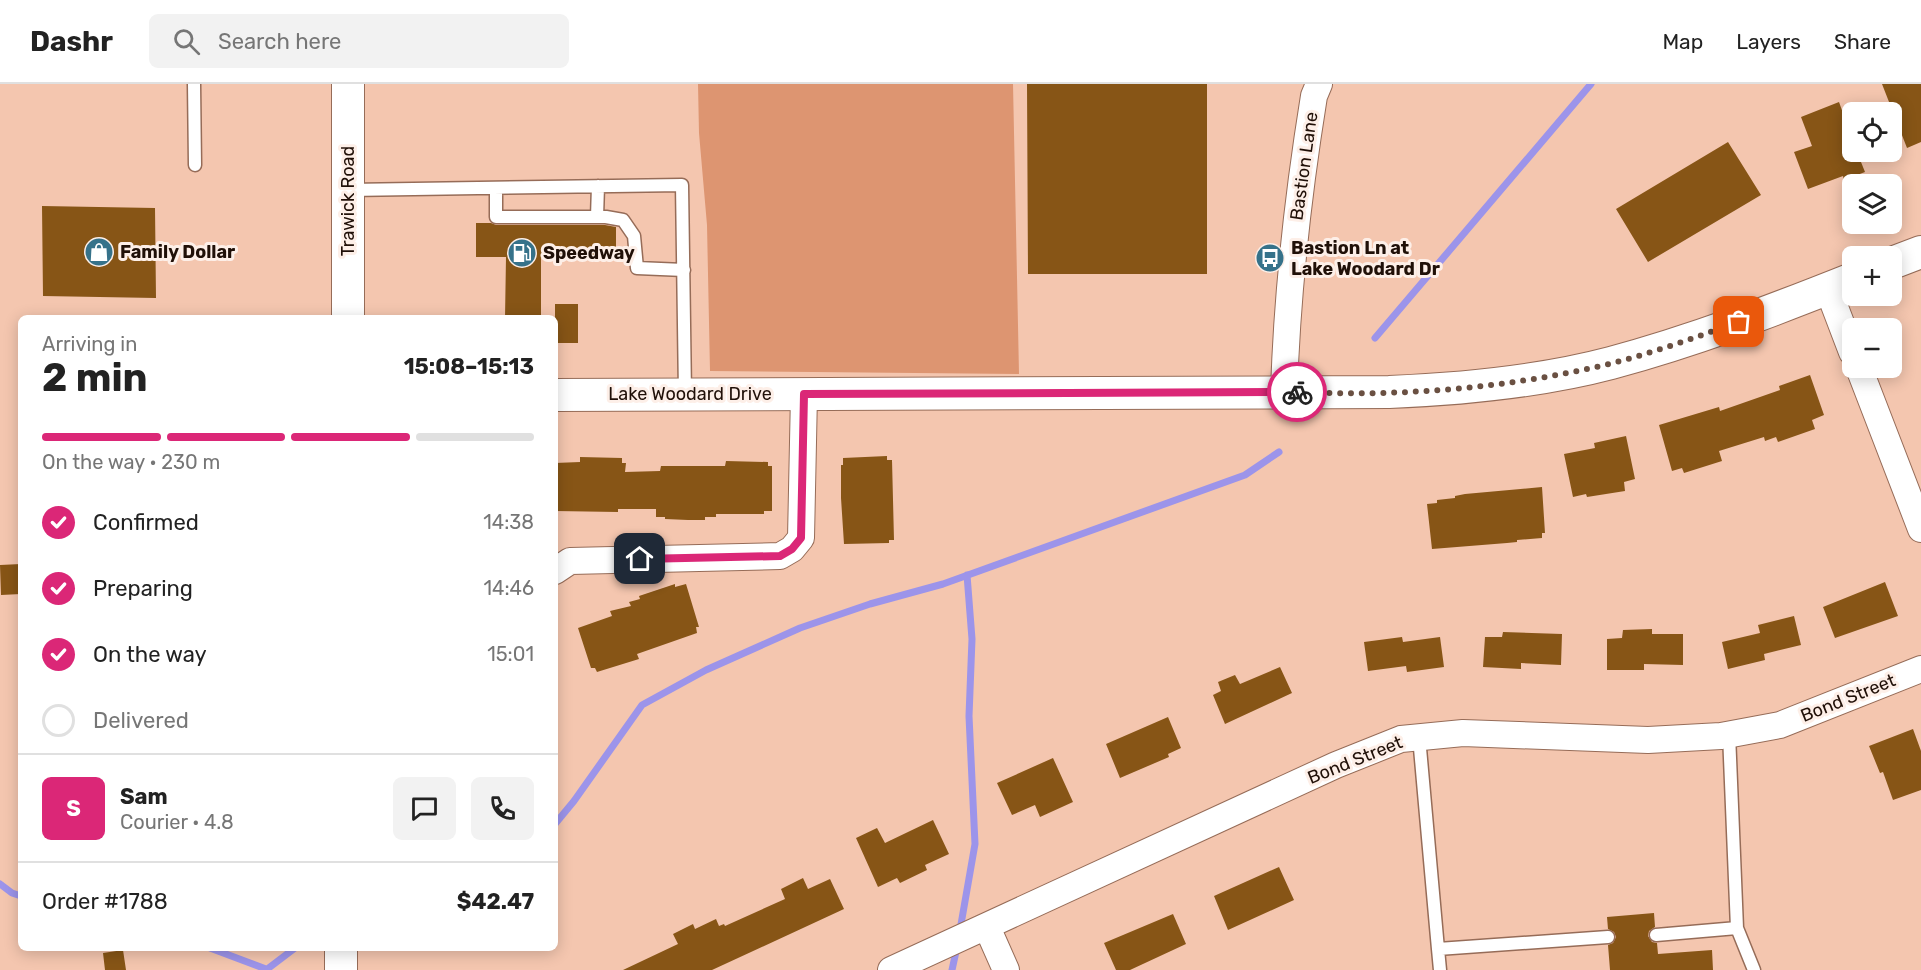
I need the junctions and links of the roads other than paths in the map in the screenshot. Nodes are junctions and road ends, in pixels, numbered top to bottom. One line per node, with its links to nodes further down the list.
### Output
1 (194, 84): 4 (lane)
2 (348, 84): 7 (street, Trawick Road)
3 (1319, 84): 16 (street, Bastion Lane)
4 (195, 165)
5 (598, 186): 6 (lane); 8 (lane); 11 (lane)
6 (496, 188): 7 (lane); 8 (lane)
7 (348, 190): 13 (street, Trawick Road)
8 (597, 217): 11 (lane)
9 (1921, 252): 10 (street)
10 (1902, 259)
11 (684, 270): 17 (lane)
12 (1840, 284): 14 (street); 16 (street, Lake Woodard Drive)
13 (348, 315)
14 (1846, 318)
15 (1862, 378): 20 (street)
16 (1284, 392): 18 (street, Lake Woodard Drive)
17 (685, 394): 18 (street, Lake Woodard Drive); 19 (street, Lake Woodard Drive)
18 (804, 394): 21 (street)
19 (558, 395)
20 (1921, 529)
21 (558, 569)
22 (1921, 669): 23 (street, Bond Street)
23 (1729, 734): 24 (street, Bond Street); 26 (lane)
24 (1419, 737): 25 (street, Bond Street); 29 (lane)
25 (987, 927): 32 (street, Bond Street); 33 (street)
26 (1737, 928): 27 (lane); 35 (lane)
27 (1656, 934)
28 (1608, 937): 29 (lane)
29 (1438, 949): 34 (lane)
30 (341, 951): 31 (street)
31 (340, 970)
32 (891, 970)
33 (1006, 970)
34 (1440, 970)
35 (1754, 970)

